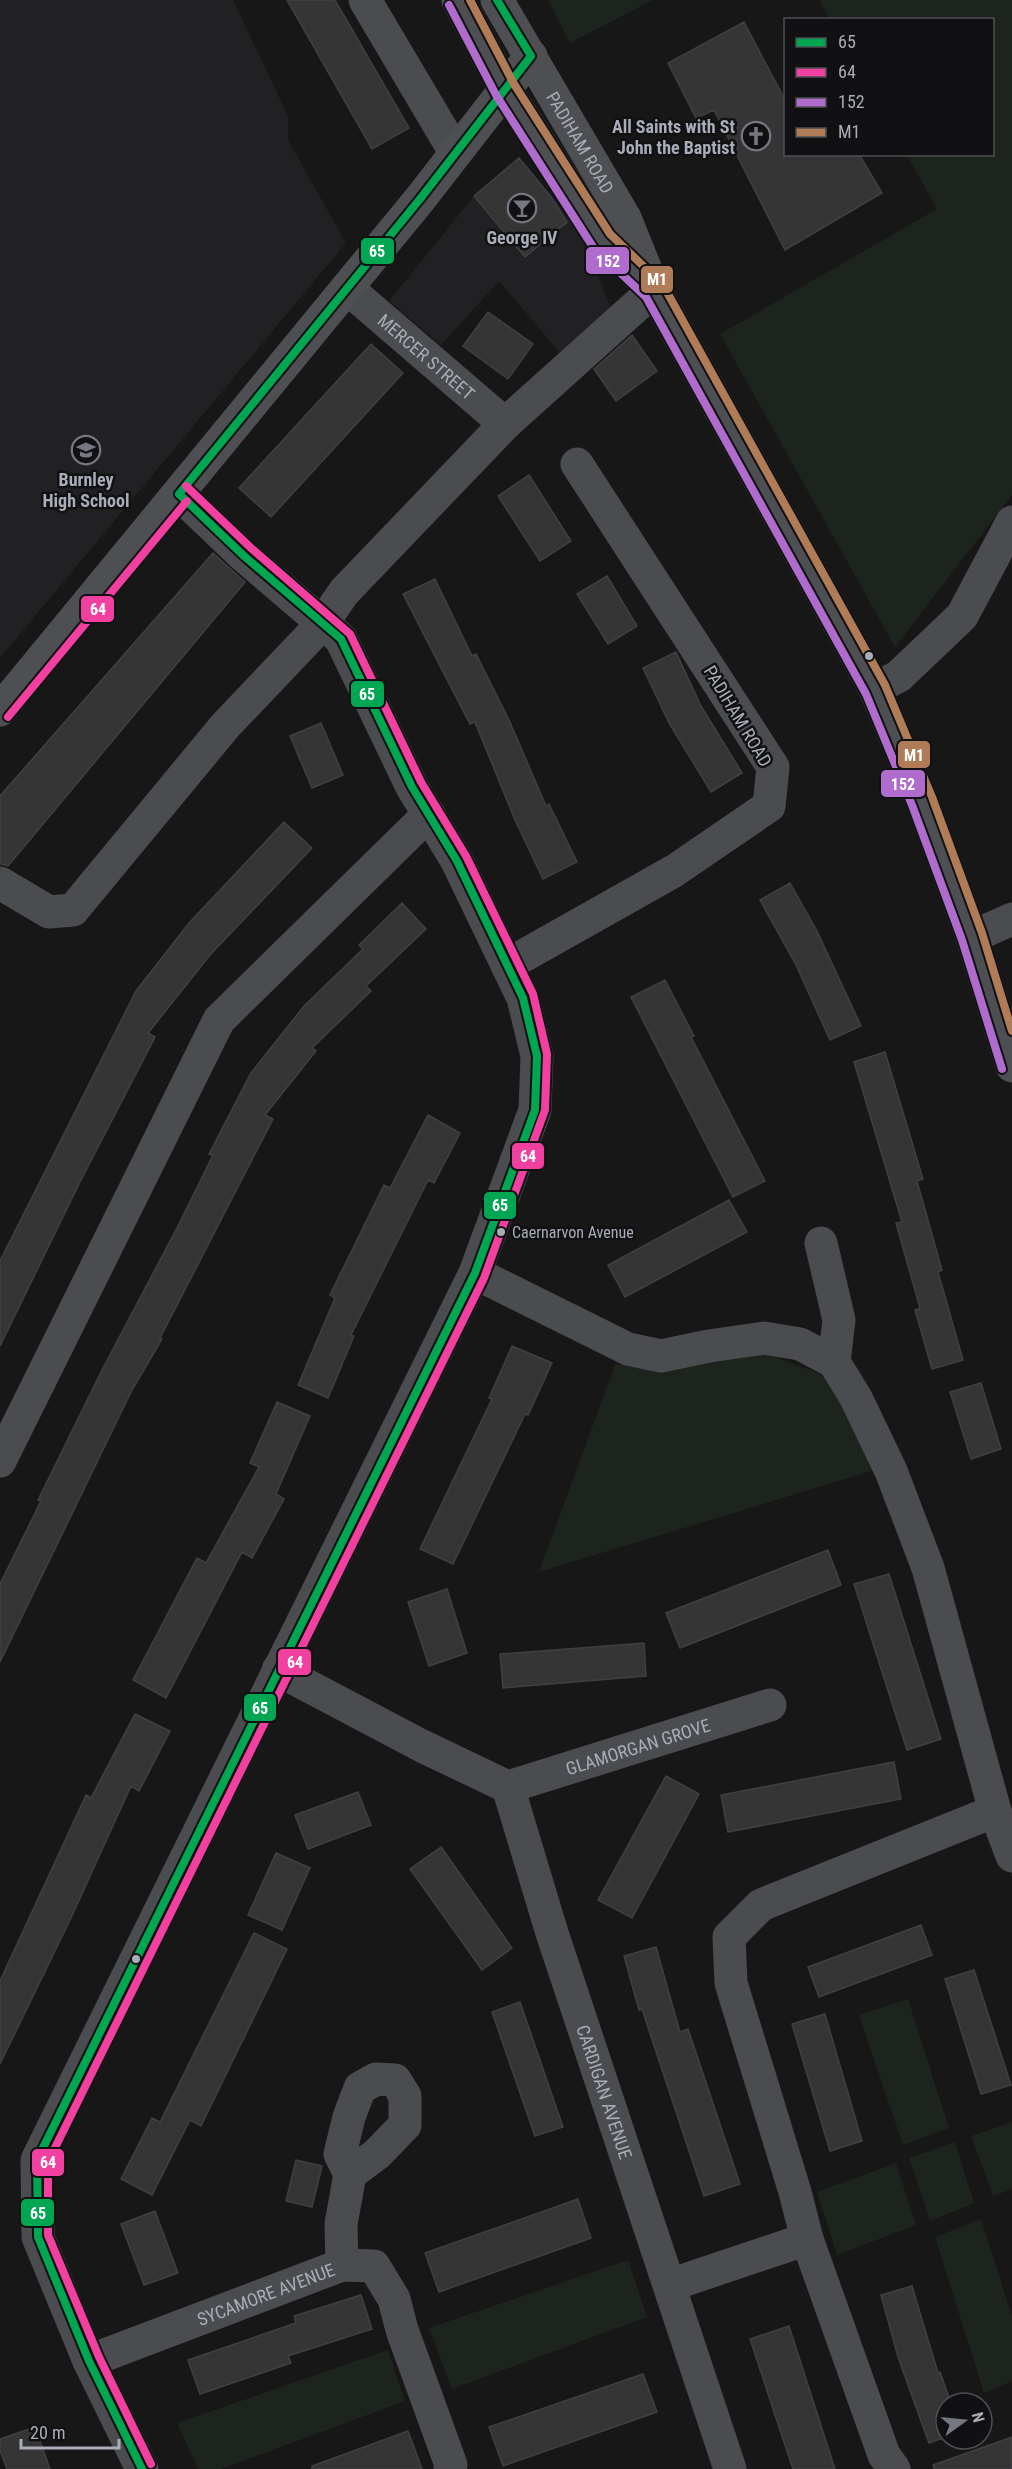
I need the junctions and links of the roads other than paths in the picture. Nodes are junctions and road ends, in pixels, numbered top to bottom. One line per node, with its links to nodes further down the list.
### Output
1 (365, 0): 6 (street)
2 (458, 0): 5 (main road, PADIHAM ROAD)
3 (497, 0): 4 (main road, PADIHAM ROAD)
4 (531, 56): 5 (main road); 8 (main road, PADIHAM ROAD)
5 (505, 89): 6 (main road); 8 (main road, PADIHAM ROAD)
6 (454, 152): 7 (main road)
7 (347, 288): 9 (street, MERCER STREET); 11 (main road)
8 (654, 290): 9 (street); 14 (main road, PADIHAM ROAD)
9 (506, 424): 13 (street)
10 (577, 464): 20 (street, PADIHAM ROAD)
11 (179, 494): 13 (street); 15 (main road)
12 (1012, 522): 14 (street)
13 (322, 624): 16 (street); 17 (street)
14 (875, 689): 19 (main road, PADIHAM ROAD)
15 (0, 710)
16 (429, 814): 20 (street); 25 (street)
17 (0, 883)
18 (1012, 919): 19 (street)
19 (972, 938): 21 (main road, PADIHAM ROAD)
20 (507, 965): 23 (street)
21 (1012, 1066)
22 (821, 1243): 24 (street)
23 (475, 1273): 24 (street); 26 (street)
24 (834, 1362): 29 (street)
25 (0, 1461)
26 (278, 1670): 28 (street); 35 (street)
27 (770, 1705): 28 (street, GLAMORGAN GROVE)
28 (508, 1787): 34 (street, CARDIGAN AVENUE)
29 (995, 1811): 30 (street); 32 (street)
30 (1012, 1856)
31 (350, 2174): 33 (street)
32 (807, 2240): 34 (street); 39 (street)
33 (342, 2265): 35 (street, SYCAMORE AVENUE); 37 (street, SYCAMORE AVENUE)
34 (670, 2285): 38 (street, CARDIGAN AVENUE)
35 (88, 2361): 36 (street)
36 (142, 2469)
37 (450, 2469)
38 (730, 2469)
39 (894, 2469)

